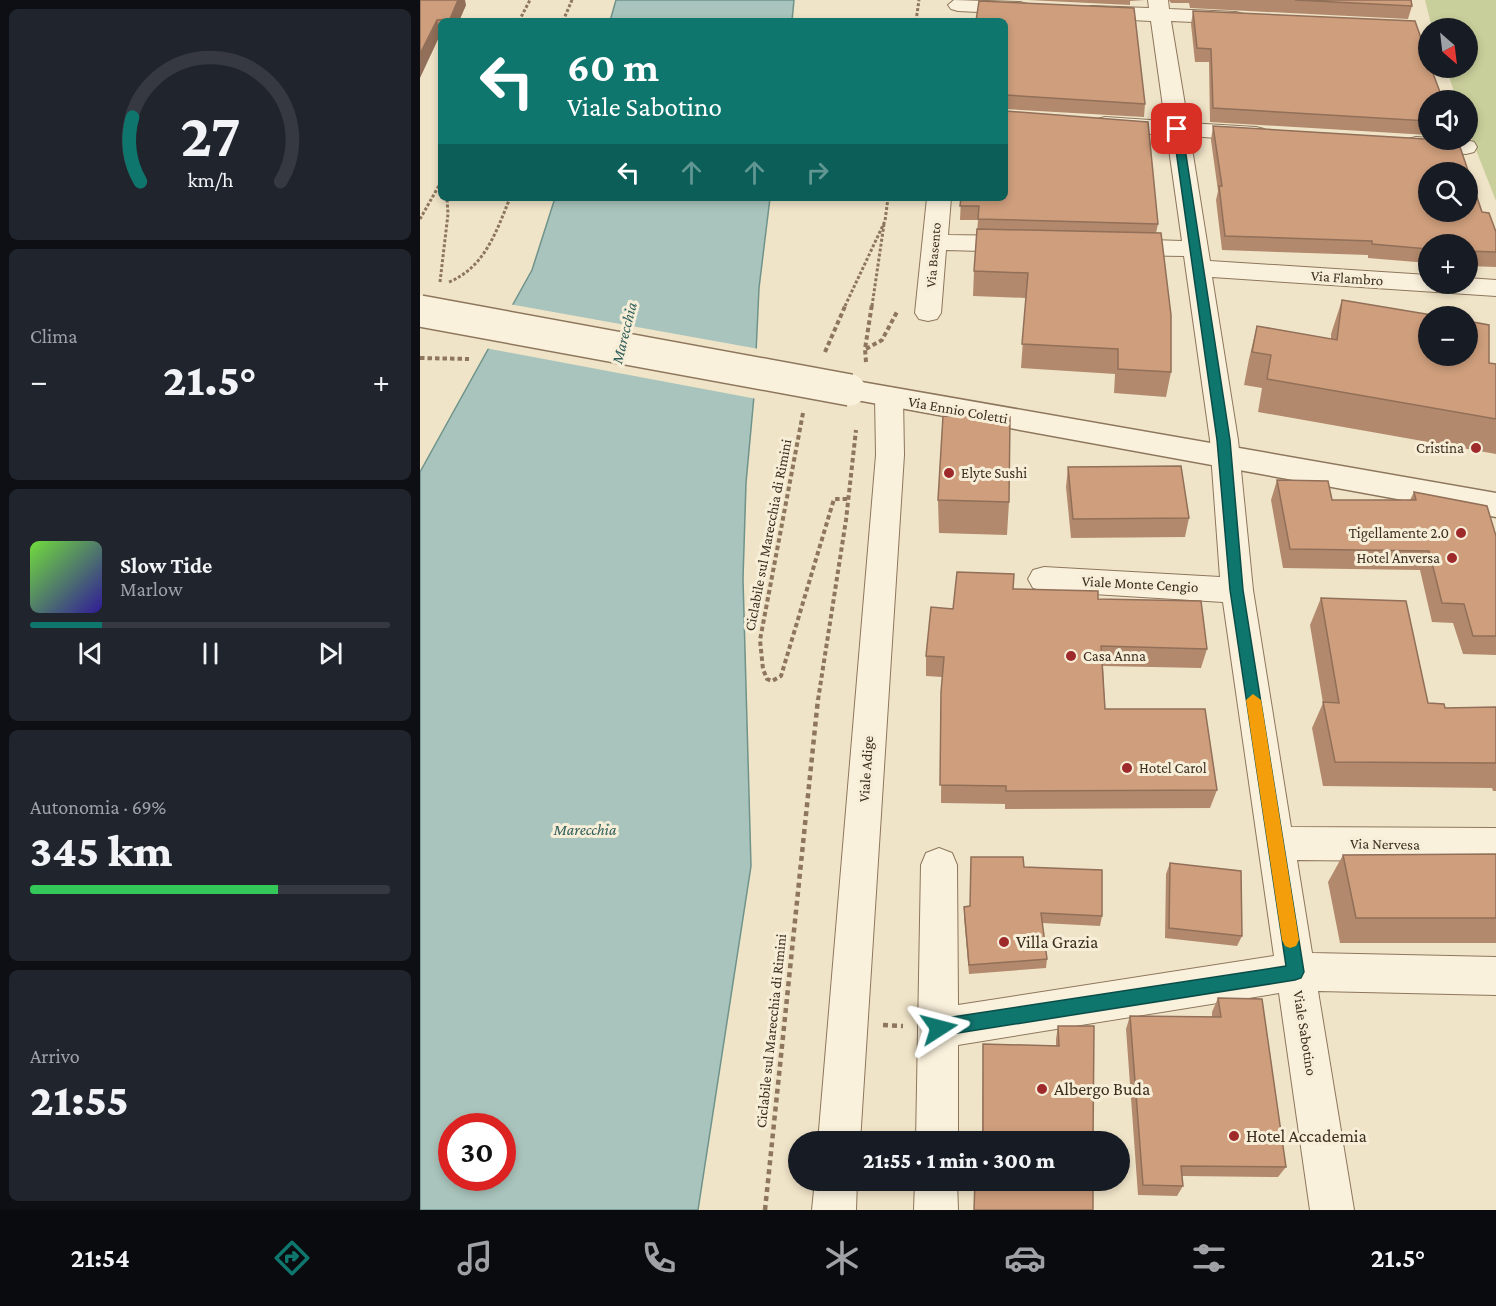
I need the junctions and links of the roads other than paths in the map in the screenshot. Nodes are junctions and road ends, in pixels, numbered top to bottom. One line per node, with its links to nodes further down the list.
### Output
1 (1159, 8): 4 (street); 5 (street); 7 (street, Viale Sabotino)
2 (958, 9): 3 (street)
3 (1041, 9)
4 (1077, 11)
5 (1253, 19)
6 (1085, 123): 7 (street)
7 (1177, 129): 8 (street); 15 (street, Viale Sabotino)
8 (1281, 135)
9 (1397, 143): 10 (street)
10 (1418, 144)
11 (939, 201): 12 (street, Via Basento)
12 (934, 242): 13 (street); 18 (street, Via Basento)
13 (1040, 245)
14 (1099, 246): 15 (street, Via Flambro)
15 (1196, 259): 16 (street, Via Flambro); 20 (street, Viale Sabotino)
16 (1496, 288)
17 (420, 311): 19 (street, Via Ennio Coletti, bridge)
18 (928, 313)
19 (867, 393): 20 (street, Via Ennio Coletti); 30 (street, Viale Adige)
20 (1223, 454): 21 (street, Via Ennio Coletti); 23 (street, Viale Sabotino)
21 (1496, 505)
22 (1044, 579): 23 (street, Viale Monte Cengio)
23 (1237, 590): 24 (street, Viale Sabotino)
24 (1275, 843): 25 (street, Via Nervesa); 27 (street, Viale Sabotino)
25 (1496, 845)
26 (939, 865): 29 (street)
27 (1295, 972): 28 (street); 29 (street); 36 (street, Viale Sabotino)
28 (1496, 976)
29 (939, 1028): 31 (street)
30 (840, 1131)
31 (937, 1131)
32 (835, 1191): 34 (street)
33 (936, 1191): 35 (street)
34 (834, 1210)
35 (936, 1210)
36 (1332, 1210)

